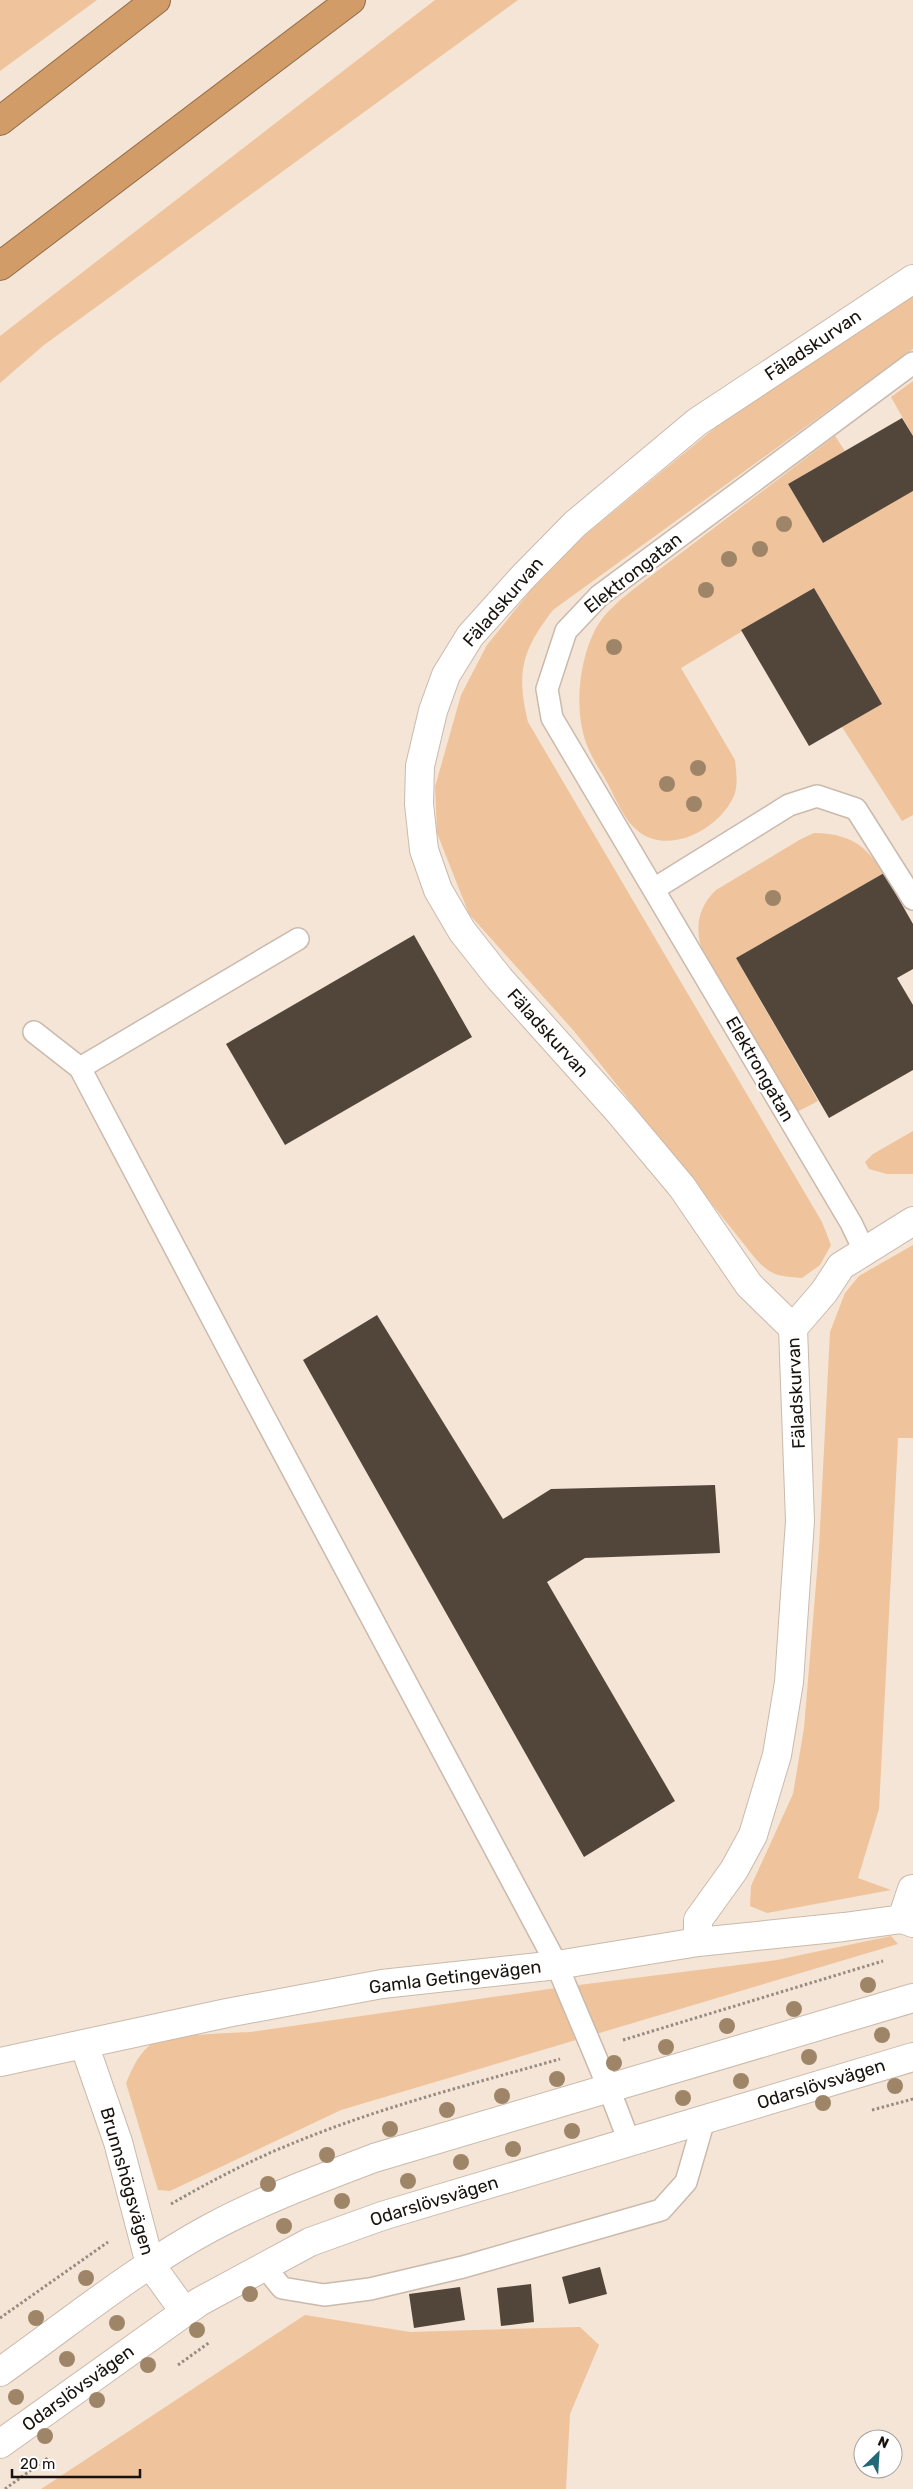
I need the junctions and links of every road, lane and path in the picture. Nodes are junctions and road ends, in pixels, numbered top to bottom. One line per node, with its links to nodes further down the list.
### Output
1 (156, 0): 3 (highway)
2 (351, 0): 4 (highway)
3 (0, 121)
4 (0, 266)
5 (913, 278): 14 (street, Fäladskurvan)
6 (913, 363): 7 (lane, Elektrongatan)
7 (654, 889): 8 (lane); 13 (lane, Elektrongatan)
8 (913, 899)
9 (298, 938): 11 (lane)
10 (34, 1032): 11 (lane)
11 (80, 1068): 18 (lane)
12 (913, 1221): 13 (street)
13 (864, 1250): 14 (street)
14 (793, 1328): 17 (street, Fäladskurvan)
15 (912, 1889): 16 (street)
16 (908, 1921): 17 (street, Gamla Getingevägen)
17 (698, 1942): 18 (street, Gamla Getingevägen)
18 (557, 1965): 20 (street, Gamla Getingevägen); 23 (lane)
19 (913, 1998): 23 (street)
20 (84, 2044): 22 (street, Gamla Getingevägen); 26 (street, Brunnshögsvägen)
21 (913, 2057): 24 (street, Odarslövsvägen)
22 (0, 2062)
23 (610, 2088): 25 (lane); 27 (street)
24 (704, 2120): 25 (street, Odarslövsvägen); 28 (lane)
25 (629, 2142): 28 (street, Odarslövsvägen)
26 (141, 2221): 27 (street, Brunnshögsvägen); 30 (path)
27 (150, 2264): 29 (street, Brunnshögsvägen); 31 (street)
28 (264, 2267): 29 (street, Odarslövsvägen)
29 (184, 2311): 32 (street, Odarslövsvägen)
30 (0, 2318)
31 (0, 2372)
32 (0, 2444)

